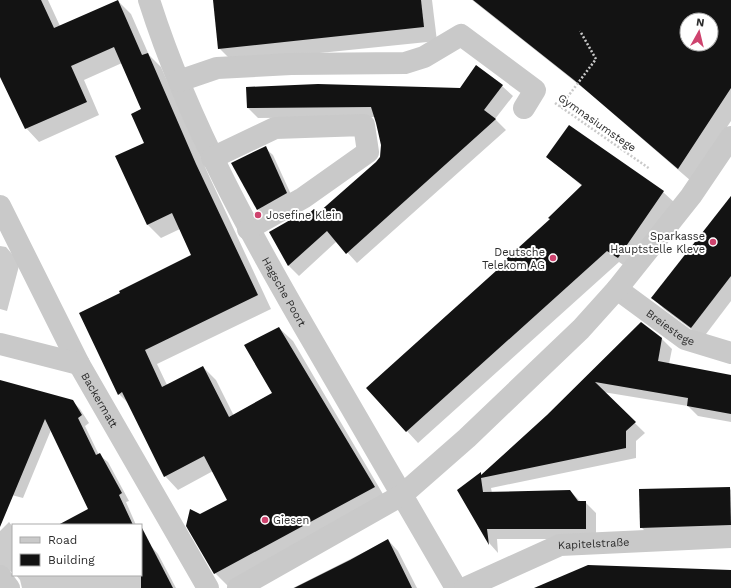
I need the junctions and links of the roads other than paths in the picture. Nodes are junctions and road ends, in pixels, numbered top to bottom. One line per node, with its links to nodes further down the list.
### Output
1 (149, 0): 2 (street, Hagsche Poort)
2 (179, 81): 3 (street); 5 (street, Hagsche Poort)
3 (530, 99)
4 (731, 137): 8 (street)
5 (212, 158): 7 (street, Hagsche Poort); 7 (street)
6 (0, 206): 11 (street, Backermatt)
7 (248, 229): 12 (street, Hagsche Poort)
8 (617, 289): 10 (street, Breiestege); 12 (street)
9 (0, 344): 11 (street)
10 (731, 353)
11 (79, 364): 16 (street, Backermatt)
12 (402, 495): 17 (street); 18 (street, Hagsche Poort)
13 (731, 537): 19 (street, Kapitelstraße)
14 (0, 576): 15 (street)
15 (9, 588)
16 (208, 588)
17 (238, 588)
18 (456, 588)
19 (465, 588)

